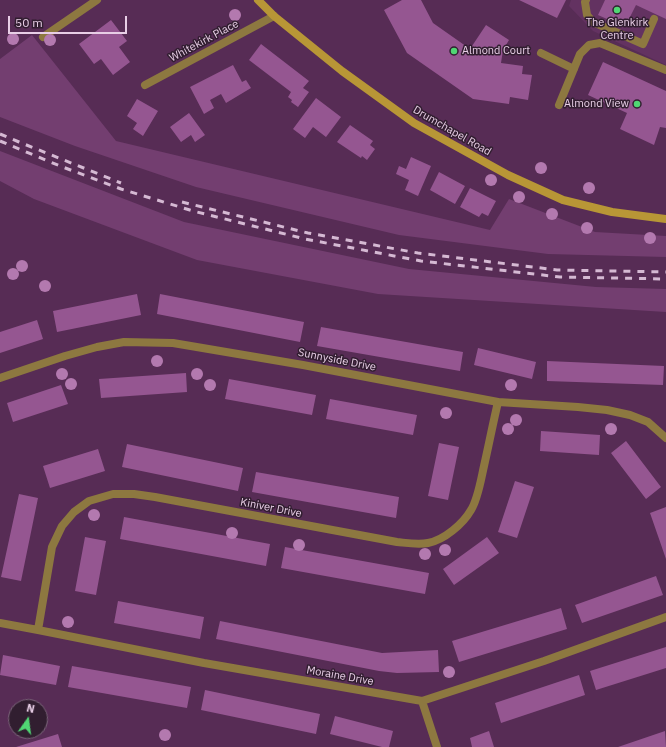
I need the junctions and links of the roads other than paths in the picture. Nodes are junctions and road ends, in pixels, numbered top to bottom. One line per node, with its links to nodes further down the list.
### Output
1 (96, 0): 6 (street)
2 (258, 0): 4 (street, Drumchapel Road)
3 (586, 0): 5 (street)
4 (274, 16): 10 (street, Whitekirk Place); 12 (street, Drumchapel Road)
5 (654, 19)
6 (44, 37)
7 (541, 54): 8 (street)
8 (574, 69): 9 (street); 11 (street)
9 (666, 70)
10 (145, 85)
11 (559, 105)
12 (666, 219)
13 (0, 378): 14 (street, Sunnyside Drive)
14 (498, 402): 15 (street, Sunnyside Drive); 18 (street, Kiniver Drive)
15 (666, 438)
16 (666, 617): 19 (street, Moraine Drive)
17 (0, 623): 18 (street, Moraine Drive)
18 (38, 630): 19 (street, Moraine Drive)
19 (422, 701): 20 (street)
20 (437, 747)

